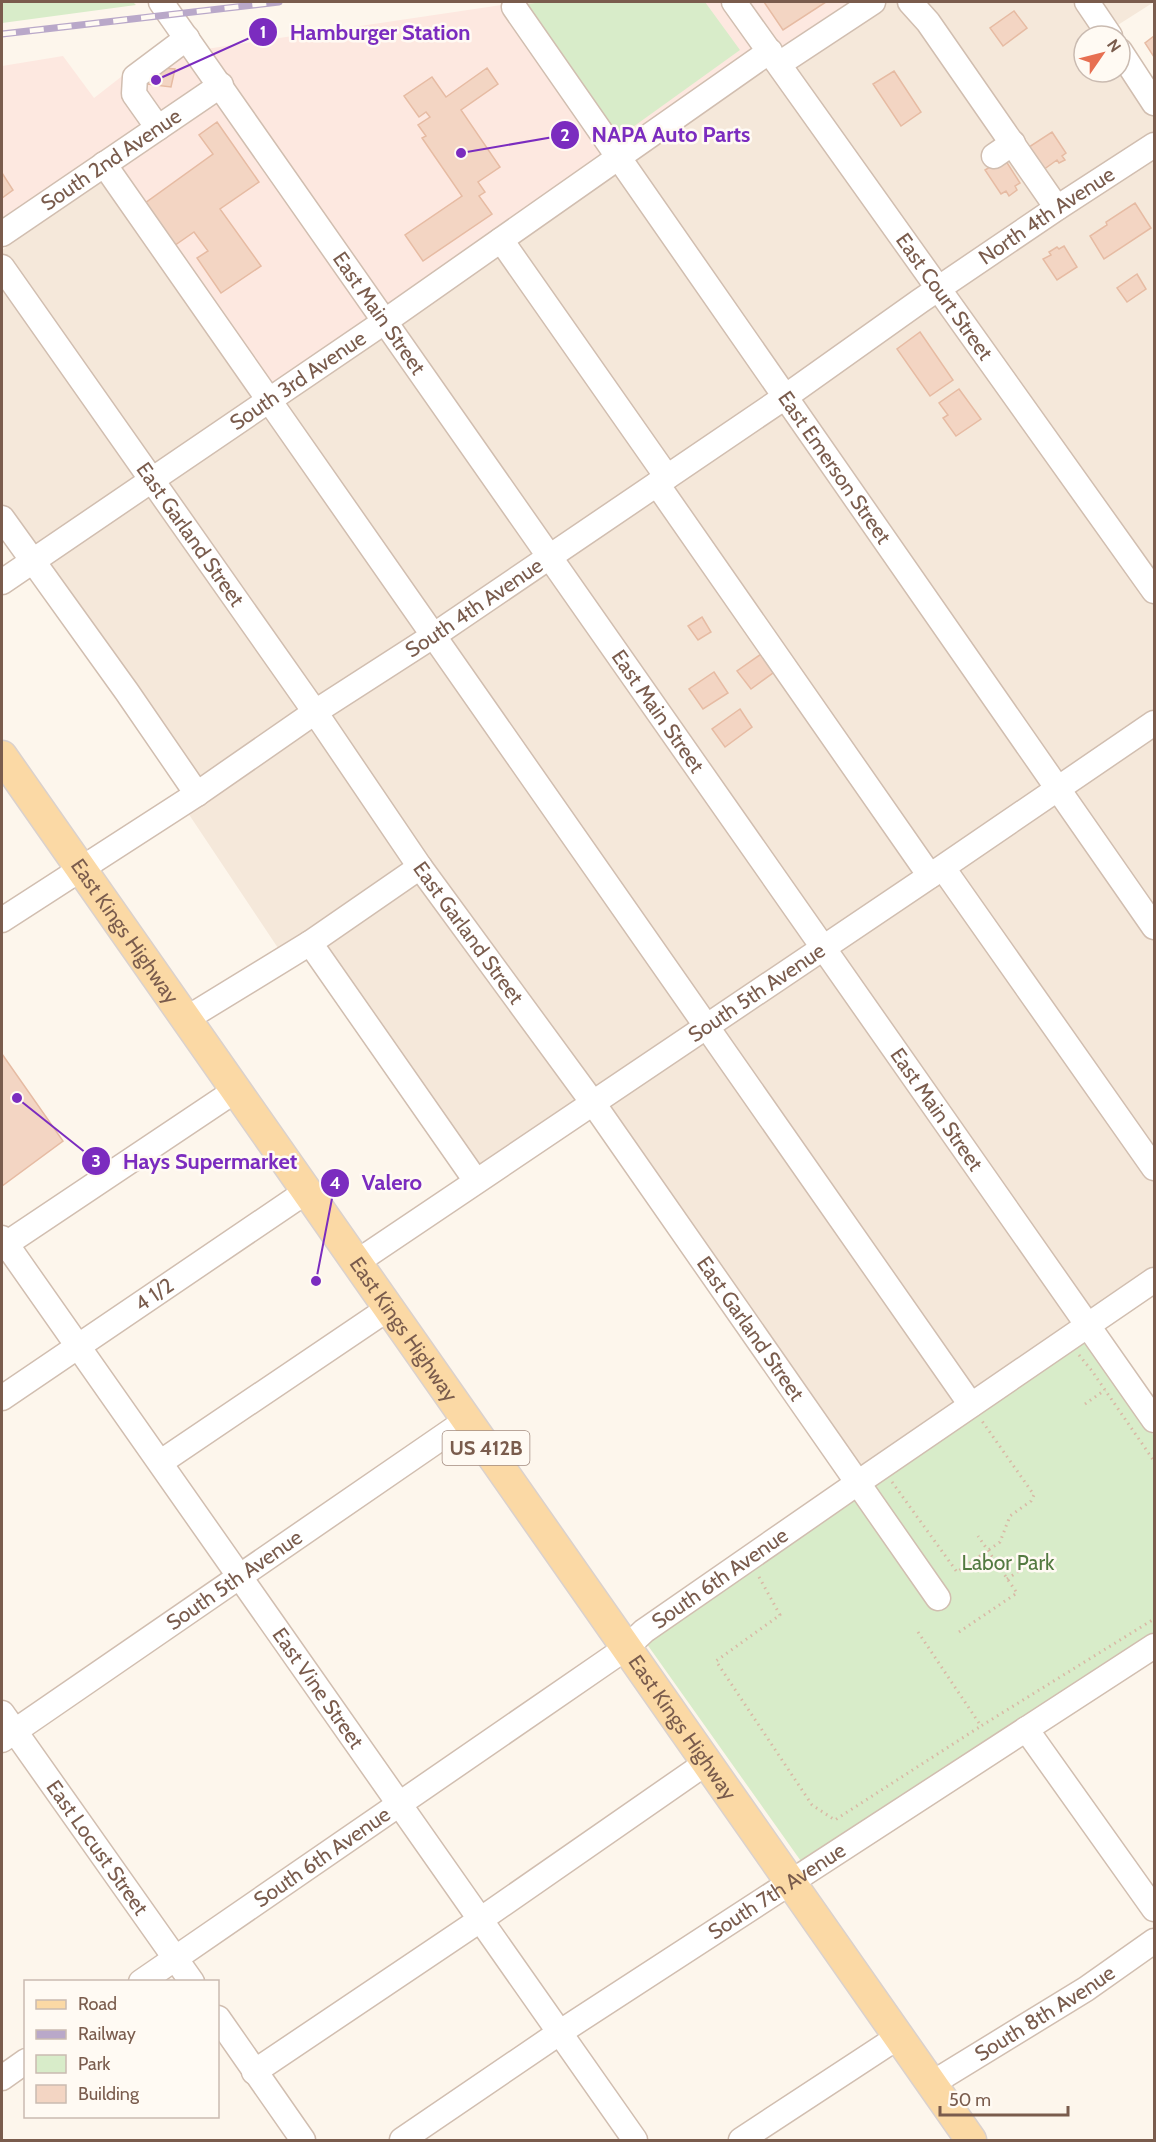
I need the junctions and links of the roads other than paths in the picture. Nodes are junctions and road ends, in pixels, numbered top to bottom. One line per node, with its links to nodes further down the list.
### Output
1 (161, 2): 8 (street, East Main Street)
2 (734, 2): 9 (street, East Court Street)
3 (873, 2): 9 (street, South 3rd Avenue)
4 (910, 2): 17 (street)
5 (1087, 2): 7 (street)
6 (514, 7): 15 (street, East Emerson Street)
7 (1102, 24)
8 (188, 39): 11 (street, East Main Street); 13 (street)
9 (774, 58): 15 (street, South 3rd Avenue); 21 (street, East Court Street)
10 (1132, 69): 12 (street)
11 (221, 85): 13 (street, South 2nd Avenue); 22 (street, East Main Street)
12 (1155, 103)
13 (158, 128): 16 (street, South 2nd Avenue)
14 (1155, 145): 17 (street, North 4th Avenue)
15 (619, 158): 19 (street, South 3rd Avenue); 23 (street, East Emerson Street)
16 (104, 164): 18 (street, South 2nd Avenue); 24 (street)
17 (1057, 208): 21 (street, North 4th Avenue)
18 (2, 234)
19 (501, 240): 22 (street, South 3rd Avenue); 25 (street)
20 (2, 267): 26 (street, East Garland Street)
21 (939, 289): 23 (street, South 4th Avenue); 31 (street, East Court Street)
22 (384, 322): 24 (street, South 3rd Avenue); 28 (street, East Main Street)
23 (785, 397): 25 (street, South 4th Avenue); 36 (street, East Emerson Street)
24 (269, 399): 26 (street, South 3rd Avenue); 32 (street)
25 (662, 480): 28 (street, South 4th Avenue); 40 (street)
26 (152, 481): 29 (street, South 3rd Avenue); 33 (street, East Garland Street)
27 (2, 518): 29 (street)
28 (551, 556): 32 (street, South 4th Avenue); 44 (street, East Main Street)
29 (32, 561): 30 (street, South 3rd Avenue); 37 (street)
30 (2, 582)
31 (1155, 591)
32 (433, 636): 33 (street, South 4th Avenue); 46 (street)
33 (315, 712): 37 (street, South 4th Avenue); 38 (street, East Garland Street)
34 (1155, 723): 36 (street, South 5th Avenue)
35 (2, 756): 39 (main road, East Kings Highway / US 412B)
36 (1058, 788): 40 (street, South 5th Avenue); 42 (street, East Emerson Street)
37 (197, 794): 39 (street, South 4th Avenue)
38 (420, 867): 43 (street); 48 (street, East Garland Street)
39 (81, 870): 41 (street, South 4th Avenue); 45 (main road, East Kings Highway / US 412B)
40 (937, 872): 44 (street, South 5th Avenue); 49 (street)
41 (2, 920)
42 (1155, 927)
43 (310, 943): 45 (street); 50 (street)
44 (824, 948): 46 (street, South 5th Avenue); 56 (street, East Main Street)
45 (186, 1019): 47 (main road, East Kings Highway / US 412B)
46 (708, 1026): 48 (street, South 5th Avenue); 59 (street)
47 (236, 1090): 51 (main road, East Kings Highway / US 412B); 52 (street)
48 (593, 1104): 50 (street, South 5th Avenue); 63 (street, East Garland Street)
49 (1155, 1168)
50 (476, 1181): 53 (street, South 5th Avenue)
51 (307, 1191): 53 (main road, East Kings Highway / US 412B); 57 (street, 4 1/2)
52 (4, 1241): 57 (street, East Vine Street)
53 (357, 1262): 55 (main road, East Kings Highway / US 412B)
54 (1155, 1280): 56 (street, South 6th Avenue)
55 (389, 1308): 60 (main road, East Kings Highway / US 412B); 62 (street)
56 (1088, 1326): 59 (street, South 6th Avenue); 61 (street, East Main Street)
57 (79, 1347): 58 (street, 4 1/2); 62 (street, East Vine Street)
58 (2, 1398)
59 (976, 1412): 63 (street, South 6th Avenue)
60 (467, 1420): 64 (street, South 5th Avenue); 67 (main road, East Kings Highway / US 412B)
61 (1155, 1420)
62 (160, 1462): 64 (street, East Vine Street)
63 (859, 1482): 65 (street, East Garland Street); 67 (street, South 6th Avenue)
64 (239, 1576): 68 (street, South 5th Avenue); 71 (street, East Vine Street)
65 (938, 1598)
66 (1155, 1646): 69 (street, South 7th Avenue)
67 (626, 1648): 70 (main road, East Kings Highway / US 412B); 71 (street, South 6th Avenue)
68 (6, 1728): 76 (street, East Locust Street)
69 (1026, 1729): 72 (street, South 7th Avenue); 73 (street)
70 (706, 1762): 72 (main road, East Kings Highway / US 412B); 74 (street)
71 (399, 1805): 74 (street, East Vine Street); 76 (street, South 6th Avenue)
72 (790, 1881): 80 (street, South 7th Avenue); 81 (main road, East Kings Highway / US 412B)
73 (1155, 1909)
74 (480, 1920): 80 (street, East Vine Street); 83 (street)
75 (1155, 1941): 85 (street, South 8th Avenue)
76 (176, 1958): 77 (street, South 6th Avenue); 78 (street, East Locust Street)
77 (144, 1980)
78 (191, 1980)
79 (219, 2020): 83 (street)
80 (559, 2033): 87 (street, South 7th Avenue); 88 (street, East Vine Street)
81 (898, 2037): 85 (main road, East Kings Highway / US 412B); 89 (street)
82 (24, 2062): 84 (street)
83 (254, 2072): 86 (street)
84 (2, 2078)
85 (931, 2084): 90 (main road, East Kings Highway / US 412B)
86 (303, 2140)
87 (402, 2140)
88 (635, 2140)
89 (741, 2140)
90 (971, 2140)

